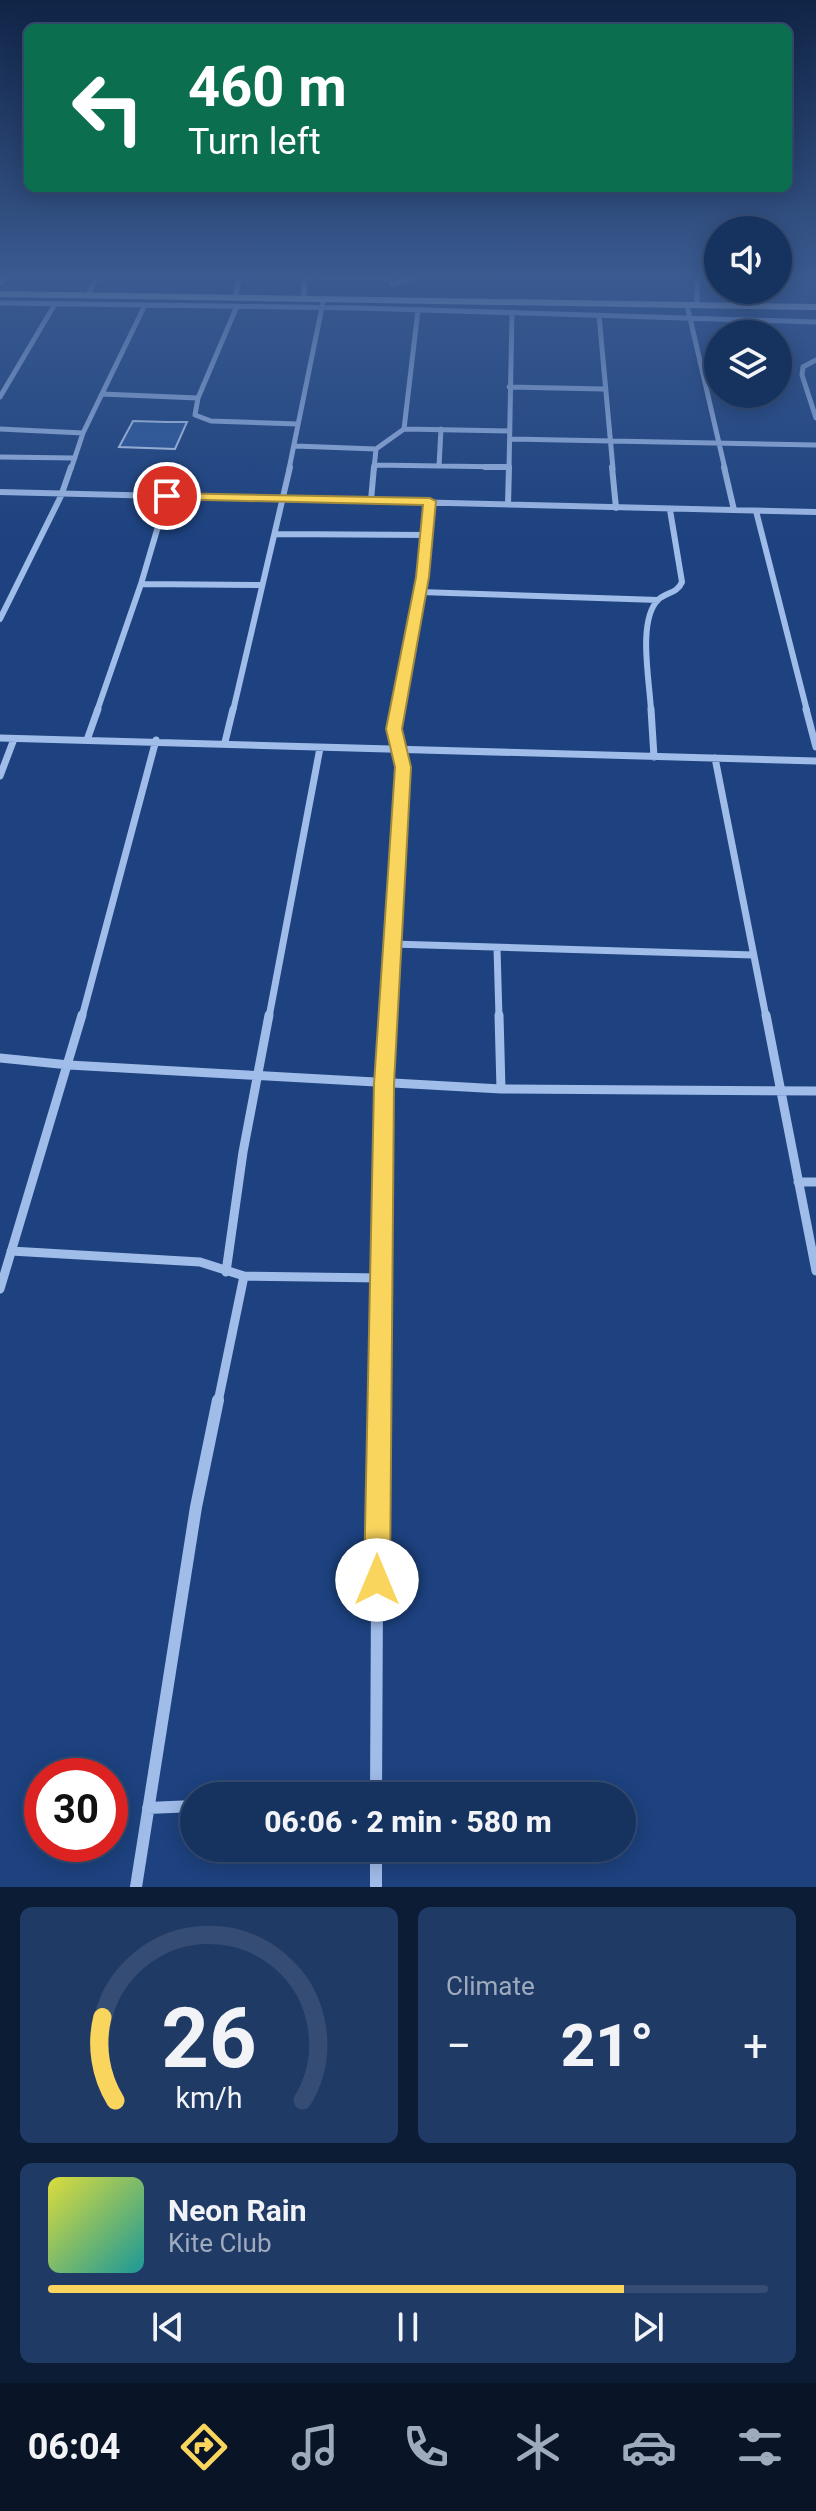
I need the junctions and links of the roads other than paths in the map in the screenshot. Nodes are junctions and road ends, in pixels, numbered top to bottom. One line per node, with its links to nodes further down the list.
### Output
1 (19, 364): 13 (street)
2 (116, 364): 12 (street)
3 (211, 364): 14 (street)
4 (311, 364): 16 (street)
5 (412, 364): 18 (street)
6 (510, 364): 10 (street)
7 (602, 364): 11 (street)
8 (702, 364): 24 (street)
9 (808, 364): 15 (street)
10 (509, 387): 11 (street); 20 (street)
11 (604, 389): 23 (street)
12 (102, 394): 14 (street); 21 (street)
13 (0, 397)
14 (198, 398): 16 (street)
15 (816, 418)
16 (298, 424): 26 (street)
17 (0, 429): 21 (street)
18 (404, 429): 19 (street); 27 (street)
19 (441, 429): 20 (street); 31 (street)
20 (510, 431): 22 (street)
21 (83, 433): 29 (street)
22 (510, 439): 23 (street); 32 (street)
23 (608, 442): 24 (street); 40 (street)
24 (720, 444): 25 (street); 42 (street)
25 (816, 445)
26 (295, 446): 27 (street); 36 (street)
27 (376, 449): 30 (street)
28 (0, 457): 29 (street)
29 (75, 458): 34 (street)
30 (374, 465): 31 (street); 37 (street)
31 (439, 466): 32 (street)
32 (508, 467): 39 (street)
33 (0, 492): 34 (street)
34 (62, 493): 35 (street); 51 (street)
35 (167, 496): 36 (street); 47 (street)
36 (282, 499): 37 (street); 45 (street)
37 (371, 500): 38 (street)
38 (430, 501): 39 (street); 46 (street)
39 (508, 504): 40 (street)
40 (616, 508): 41 (street)
41 (670, 510): 42 (street); 50 (street)
42 (734, 510): 43 (street)
43 (756, 511): 44 (street); 57 (street)
44 (816, 512)
45 (276, 534): 46 (street); 48 (street)
46 (428, 535): 49 (street)
47 (141, 584): 48 (street); 54 (street)
48 (261, 585): 56 (street)
49 (420, 592): 50 (street); 59 (street)
50 (658, 600): 60 (street)
51 (0, 619)
52 (0, 738): 53 (street)
53 (14, 739): 54 (street); 63 (street)
54 (87, 740): 55 (street)
55 (156, 740): 56 (street); 68 (street)
56 (225, 742): 58 (street)
57 (816, 747)
58 (320, 748): 59 (street); 69 (street)
59 (398, 751): 60 (street); 64 (street)
60 (654, 757): 61 (street)
61 (715, 758): 62 (street); 66 (street)
62 (816, 761)
63 (0, 776)
64 (392, 944): 65 (street); 70 (street)
65 (497, 948): 66 (street); 71 (street)
66 (753, 955): 72 (street)
67 (0, 1058): 68 (street)
68 (69, 1065): 69 (street); 76 (street)
69 (259, 1076): 70 (street); 78 (street)
70 (384, 1084): 71 (street); 80 (street)
71 (501, 1089): 72 (street)
72 (780, 1090): 73 (street); 74 (street)
73 (816, 1091)
74 (798, 1182): 75 (street); 77 (street)
75 (816, 1182)
76 (11, 1251): 78 (street); 81 (street)
77 (816, 1271)
78 (226, 1272): 79 (street)
79 (244, 1276): 80 (street); 84 (street)
80 (381, 1278): 82 (street)
81 (0, 1289)
82 (376, 1782)
83 (180, 1807): 84 (street)
84 (148, 1808): 86 (street)
85 (376, 1862): 87 (street)
86 (136, 1887)
87 (376, 1887)

